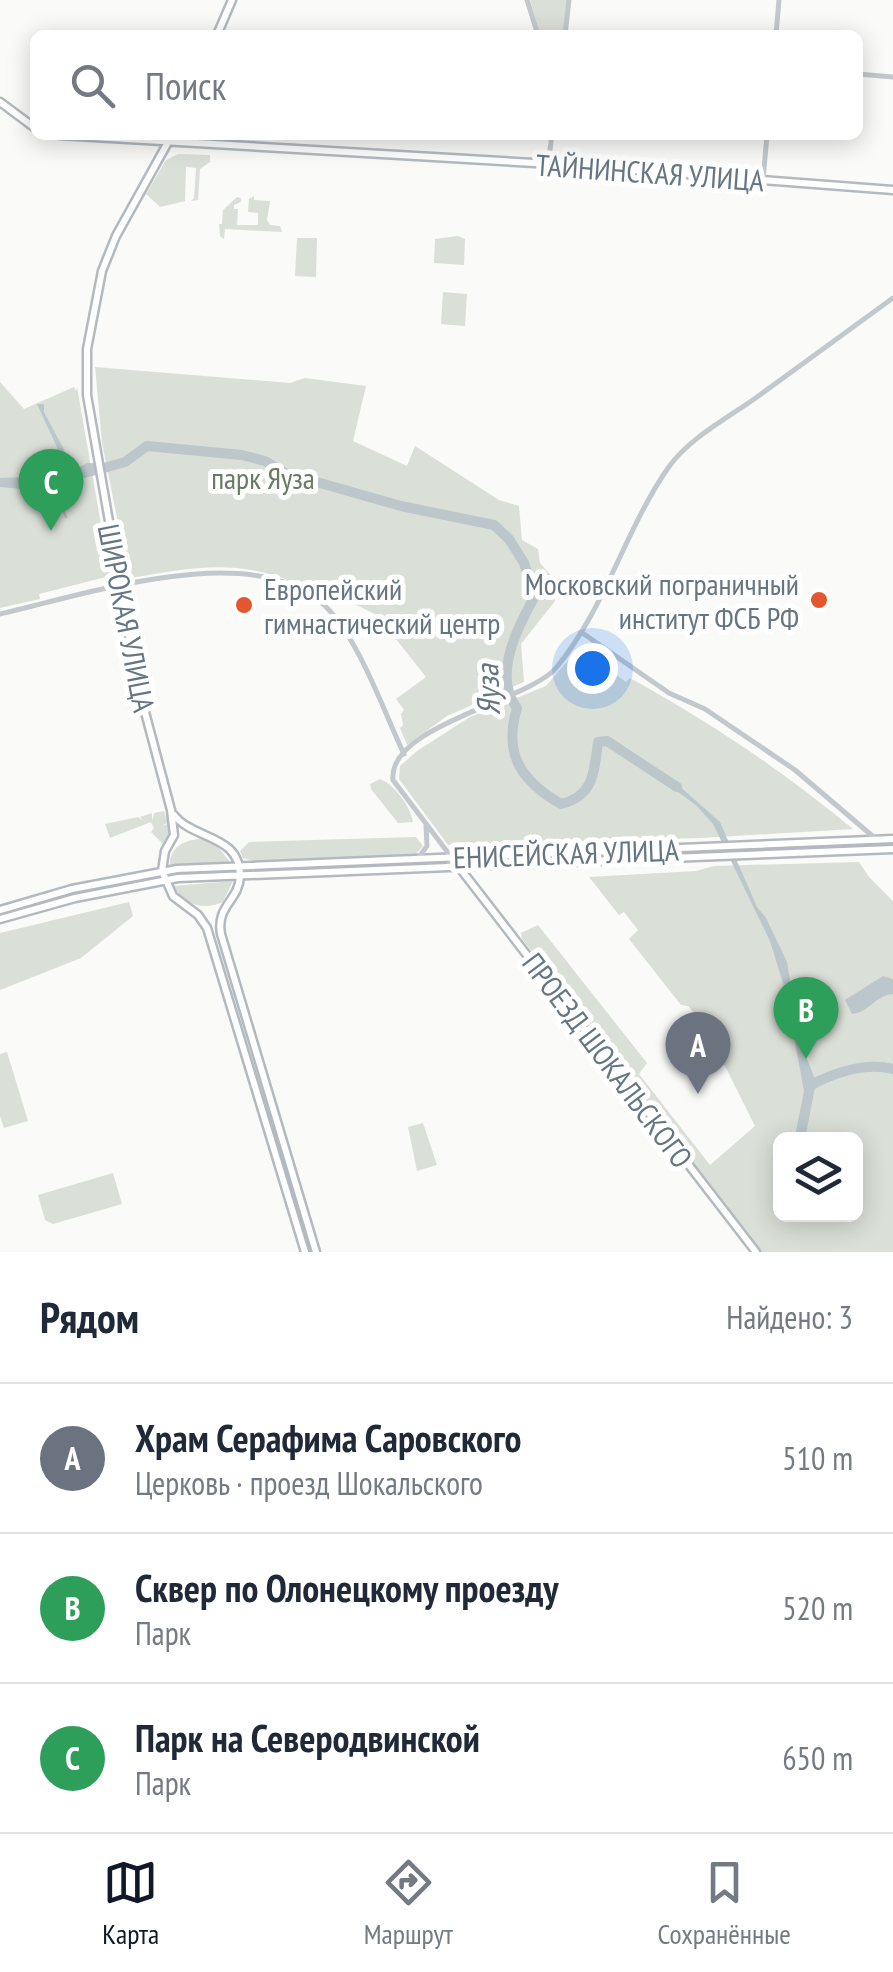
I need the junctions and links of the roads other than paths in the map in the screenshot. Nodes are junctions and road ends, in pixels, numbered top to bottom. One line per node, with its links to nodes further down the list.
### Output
1 (232, 0): 5 (main road)
2 (528, 0): 6 (street)
3 (570, 0): 7 (street)
4 (779, 0): 8 (street)
5 (219, 30)
6 (537, 30)
7 (566, 30)
8 (776, 30)
9 (863, 74): 10 (street)
10 (893, 77)
11 (0, 102): 12 (main road)
12 (30, 124)
13 (169, 140): 21 (main road, ШИРОКАЯ УЛИЦА)
14 (185, 140): 17 (main road, ТАЙНИНСКАЯ УЛИЦА)
15 (551, 140): 17 (street)
16 (767, 140): 18 (street)
17 (548, 164): 18 (main road, ТАЙНИНСКАЯ УЛИЦА)
18 (763, 180): 19 (main road, ТАЙНИНСКАЯ УЛИЦА)
19 (893, 190)
20 (893, 298): 23 (street)
21 (122, 584): 22 (street); 24 (street); 25 (main road, ШИРОКАЯ УЛИЦА)
22 (0, 614)
23 (580, 632): 24 (street); 28 (street)
24 (404, 754): 26 (street)
25 (172, 810): 27 (main road); 30 (main road, ШИРОКАЯ УЛИЦА)
26 (425, 823): 32 (street); 33 (street)
27 (204, 834): 30 (main road); 35 (main road)
28 (876, 839): 29 (main road, ЕНИСЕЙСКАЯ УЛИЦА); 32 (main road, ЕНИСЕЙСКАЯ УЛИЦА)
29 (893, 839)
30 (170, 844): 38 (main road)
31 (893, 849): 37 (main road, ЕНИСЕЙСКАЯ УЛИЦА)
32 (452, 858): 33 (main road, ЕНИСЕЙСКАЯ УЛИЦА); 36 (street); 37 (main road, ПРОЕЗД ШОКАЛЬСКОГО)
33 (416, 859): 34 (main road, ЕНИСЕЙСКАЯ УЛИЦА)
34 (378, 860): 35 (main road, ЕНИСЕЙСКАЯ УЛИЦА); 39 (main road)
35 (238, 866): 38 (main road, ЕНИСЕЙСКАЯ УЛИЦА); 40 (main road)
36 (446, 868): 37 (main road, ЕНИСЕЙСКАЯ УЛИЦА); 39 (main road, ЕНИСЕЙСКАЯ УЛИЦА)
37 (460, 868): 50 (main road, ПРОЕЗД ШОКАЛЬСКОГО)
38 (162, 870): 41 (main road); 42 (main road, ЕНИСЕЙСКАЯ УЛИЦА)
39 (379, 870): 40 (main road, ЕНИСЕЙСКАЯ УЛИЦА)
40 (240, 875): 41 (main road, ЕНИСЕЙСКАЯ УЛИЦА); 44 (main road)
41 (164, 880): 43 (main road, ЕНИСЕЙСКАЯ УЛИЦА); 45 (main road)
42 (0, 910)
43 (0, 919)
44 (246, 1017): 45 (street); 46 (main road)
45 (236, 1020): 47 (main road)
46 (287, 1156): 47 (main road); 49 (main road)
47 (277, 1158): 48 (main road)
48 (305, 1252)
49 (316, 1252)
50 (756, 1252)

